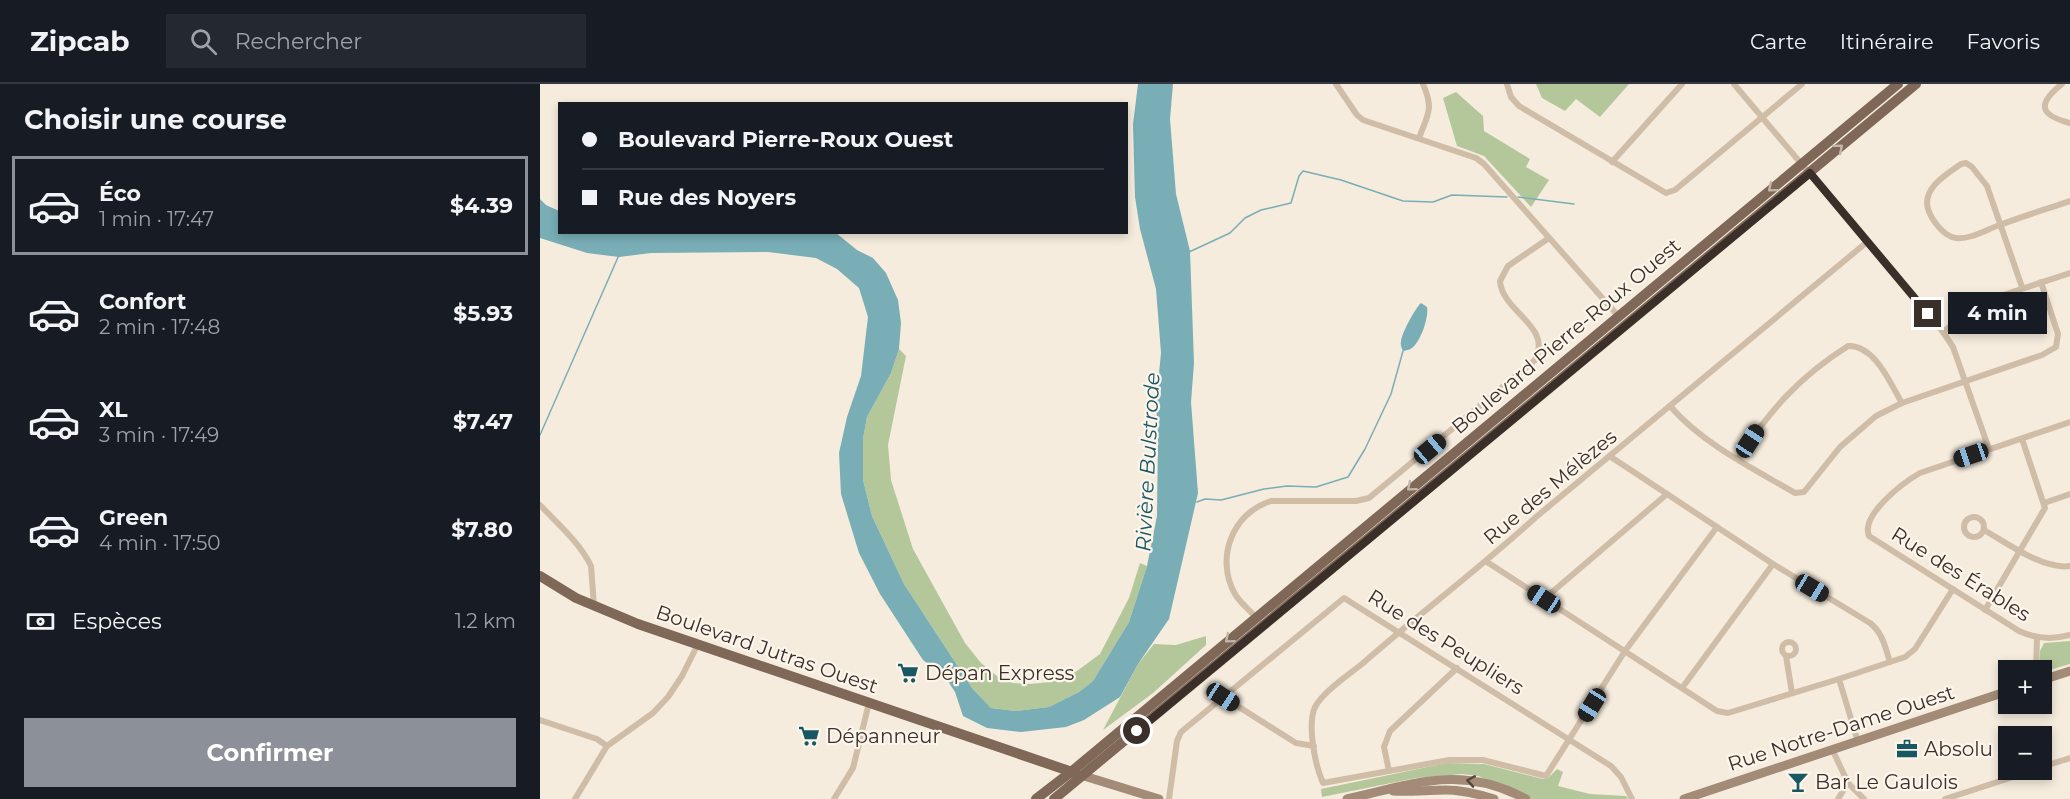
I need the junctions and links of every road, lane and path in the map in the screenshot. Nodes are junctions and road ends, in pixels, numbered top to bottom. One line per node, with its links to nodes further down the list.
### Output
1 (1336, 84): 12 (street)
2 (1423, 84): 12 (street)
3 (1507, 84): 13 (street)
4 (1682, 84): 13 (street)
5 (1734, 84): 10 (street)
6 (1802, 84): 10 (street)
7 (1898, 84): 14 (main road, Boulevard Pierre-Roux Ouest)
8 (1916, 84): 15 (main road, Boulevard Pierre-Roux Ouest, one-way to 8)
9 (2062, 84): 11 (street)
10 (1763, 116): 13 (street); 14 (street)
11 (2070, 123)
12 (1419, 138): 18 (street)
13 (1612, 162)
14 (1802, 164): 15 (street); 23 (main road, Boulevard Pierre-Roux Ouest, one-way to 23)
15 (1810, 173): 19 (street); 24 (main road, Boulevard Pierre-Roux Ouest)
16 (2070, 201): 17 (street)
17 (2000, 225): 17 (street); 22 (street)
18 (1549, 238): 23 (street); 49 (street)
19 (1867, 242): 25 (street); 28 (street, Rue des Mélèzes)
20 (2070, 273): 21 (street)
21 (2041, 282): 22 (street); 26 (street)
22 (2022, 287): 25 (street)
23 (1618, 316): 24 (street); 49 (main road, Boulevard Pierre-Roux Ouest, one-way to 49)
24 (1626, 325): 50 (main road, Boulevard Pierre-Roux Ouest)
25 (1943, 332): 26 (street)
26 (1964, 382): 27 (street); 31 (street)
27 (1902, 403): 33 (street); 33 (street)
28 (1670, 406): 32 (street, Rue des Mélèzes); 33 (street)
29 (2070, 422): 30 (street)
30 (2022, 439): 31 (street); 36 (street)
31 (1989, 449): 45 (street, Rue des Érables)
32 (1611, 457): 34 (street); 41 (street, Rue des Mélèzes)
33 (1738, 459)
34 (1667, 494): 38 (street); 46 (street)
35 (2070, 494): 36 (street)
36 (2044, 503): 40 (street)
37 (540, 505): 47 (street)
38 (1717, 527): 42 (street); 55 (street)
39 (1984, 530): 40 (street)
40 (2021, 550): 43 (street); 48 (street)
41 (1487, 562): 46 (street); 51 (street, Rue des Mélèzes)
42 (1773, 564): 58 (street); 63 (street)
43 (2070, 566)
44 (540, 576): 47 (main road, Boulevard Jutras Ouest)
45 (1953, 589): 48 (street, Rue des Érables); 58 (street)
46 (1544, 599): 55 (street)
47 (595, 606): 54 (main road, Boulevard Jutras Ouest)
48 (1985, 609): 53 (street, Rue des Érables)
49 (1256, 617): 50 (street); 77 (main road, Boulevard Pierre-Roux Ouest, one-way to 77)
50 (1263, 627): 78 (main road, Boulevard Pierre-Roux Ouest)
51 (1399, 632): 59 (street, Rue des Peupliers); 66 (street, Rue des Peupliers); 72 (street, Rue des Mélèzes)
52 (2070, 635): 53 (street, Rue des Érables)
53 (2037, 637): 57 (street, Rue des Érables)
54 (698, 644): 67 (main road, Boulevard Jutras Ouest); 71 (street)
55 (1625, 651): 63 (street); 69 (street)
56 (1786, 656): 64 (street)
57 (2036, 660)
58 (1890, 662): 62 (street)
59 (1457, 668): 69 (street, Rue des Peupliers); 76 (street)
60 (2070, 671): 61 (street)
61 (2052, 677)
62 (1839, 680): 64 (street); 70 (street)
63 (1682, 688): 64 (street)
64 (1792, 693)
65 (1998, 694): 70 (street, Rue Notre-Dame Ouest)
66 (1223, 697): 72 (street); 87 (street, Rue des Peupliers)
67 (870, 702): 77 (main road, Boulevard Jutras Ouest); 83 (street)
68 (540, 720): 71 (street)
69 (1570, 740): 76 (street); 91 (street, Rue des Peupliers)
70 (1858, 742): 73 (street, Rue Notre-Dame Ouest)
71 (608, 746): 82 (street)
72 (1314, 746): 76 (street, Rue des Mélèzes)
73 (1833, 751): 80 (street); 92 (street, Rue Notre-Dame Ouest)
74 (2070, 758): 75 (street)
75 (2052, 764)
76 (1389, 771)
77 (1071, 772): 78 (main road, Boulevard Jutras Ouest); 84 (main road, Boulevard Pierre-Roux Ouest)
78 (1084, 776): 85 (main road, Boulevard Pierre-Roux Ouest); 86 (street, Boulevard Jutras Ouest)
79 (2003, 780): 95 (street)
80 (1848, 783): 93 (street); 94 (street)
81 (1388, 790): 88 (street); 89 (street); 90 (street, one-way to 81)
82 (575, 799)
83 (834, 799)
84 (1036, 799)
85 (1054, 799)
86 (1158, 799)
87 (1169, 799)
88 (1347, 799)
89 (1494, 799)
90 (1526, 799)
91 (1632, 799)
92 (1684, 799)
93 (1838, 799)
94 (1864, 799)
95 (1945, 799)

